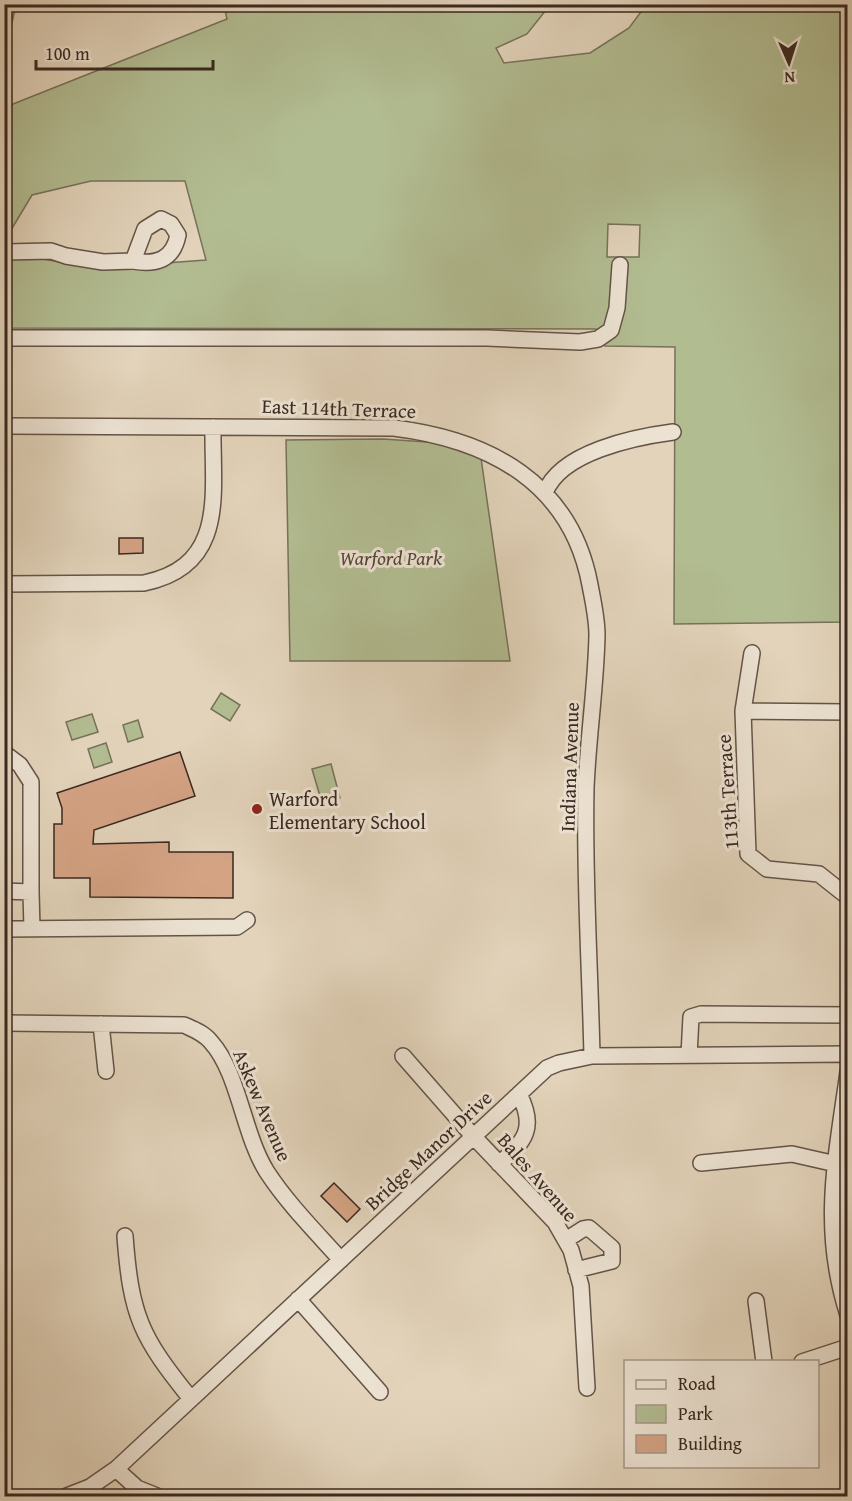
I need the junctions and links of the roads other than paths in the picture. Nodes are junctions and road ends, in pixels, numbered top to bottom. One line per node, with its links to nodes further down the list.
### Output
1 (4, 252): 2 (street)
2 (133, 261)
3 (620, 266): 4 (street)
4 (4, 338)
5 (4, 426): 6 (street, East 114th Terrace)
6 (213, 427): 8 (street, East 114th Terrace); 9 (street)
7 (673, 432): 8 (street)
8 (545, 493): 26 (street, Indiana Avenue)
9 (4, 584)
10 (752, 653): 11 (street, 113th Terrace)
11 (743, 711): 12 (street); 16 (street, 113th Terrace)
12 (848, 712)
13 (4, 753): 15 (street)
14 (4, 891): 15 (street)
15 (31, 892): 19 (street)
16 (848, 897)
17 (247, 920): 19 (street)
18 (4, 929): 19 (street)
19 (32, 929)
20 (848, 1015): 24 (street)
21 (4, 1023): 22 (street)
22 (101, 1024): 27 (street); 39 (street, Askew Avenue)
23 (848, 1054): 24 (street, Bridge Manor Drive)
24 (689, 1055): 26 (street, Bridge Manor Drive)
25 (403, 1056): 31 (street, Bales Avenue)
26 (592, 1056): 29 (street, Bridge Manor Drive)
27 (106, 1071)
28 (848, 1072): 30 (street)
29 (519, 1094): 31 (street, Bridge Manor Drive); 33 (street)
30 (844, 1125): 34 (street)
31 (473, 1136): 33 (street, Bales Avenue); 39 (street, Bridge Manor Drive)
32 (701, 1163): 34 (street)
33 (499, 1164): 38 (street, Bales Avenue)
34 (836, 1164): 35 (street)
35 (831, 1203): 36 (street); 43 (street)
36 (848, 1204)
37 (125, 1236): 49 (street)
38 (566, 1240): 40 (street, Bales Avenue); 40 (street)
39 (341, 1260): 41 (street, Bridge Manor Drive)
40 (576, 1270): 47 (street, Bales Avenue)
41 (298, 1299): 48 (street); 49 (street, Bridge Manor Drive)
42 (756, 1301): 45 (street)
43 (848, 1315)
44 (848, 1347): 46 (street)
45 (764, 1360)
46 (808, 1360)
47 (587, 1388)
48 (380, 1392)
49 (191, 1399): 50 (street, Bridge Manor Drive)
50 (116, 1469): 51 (street, Bridge Manor Drive); 52 (street)
51 (67, 1497)
52 (157, 1497)

